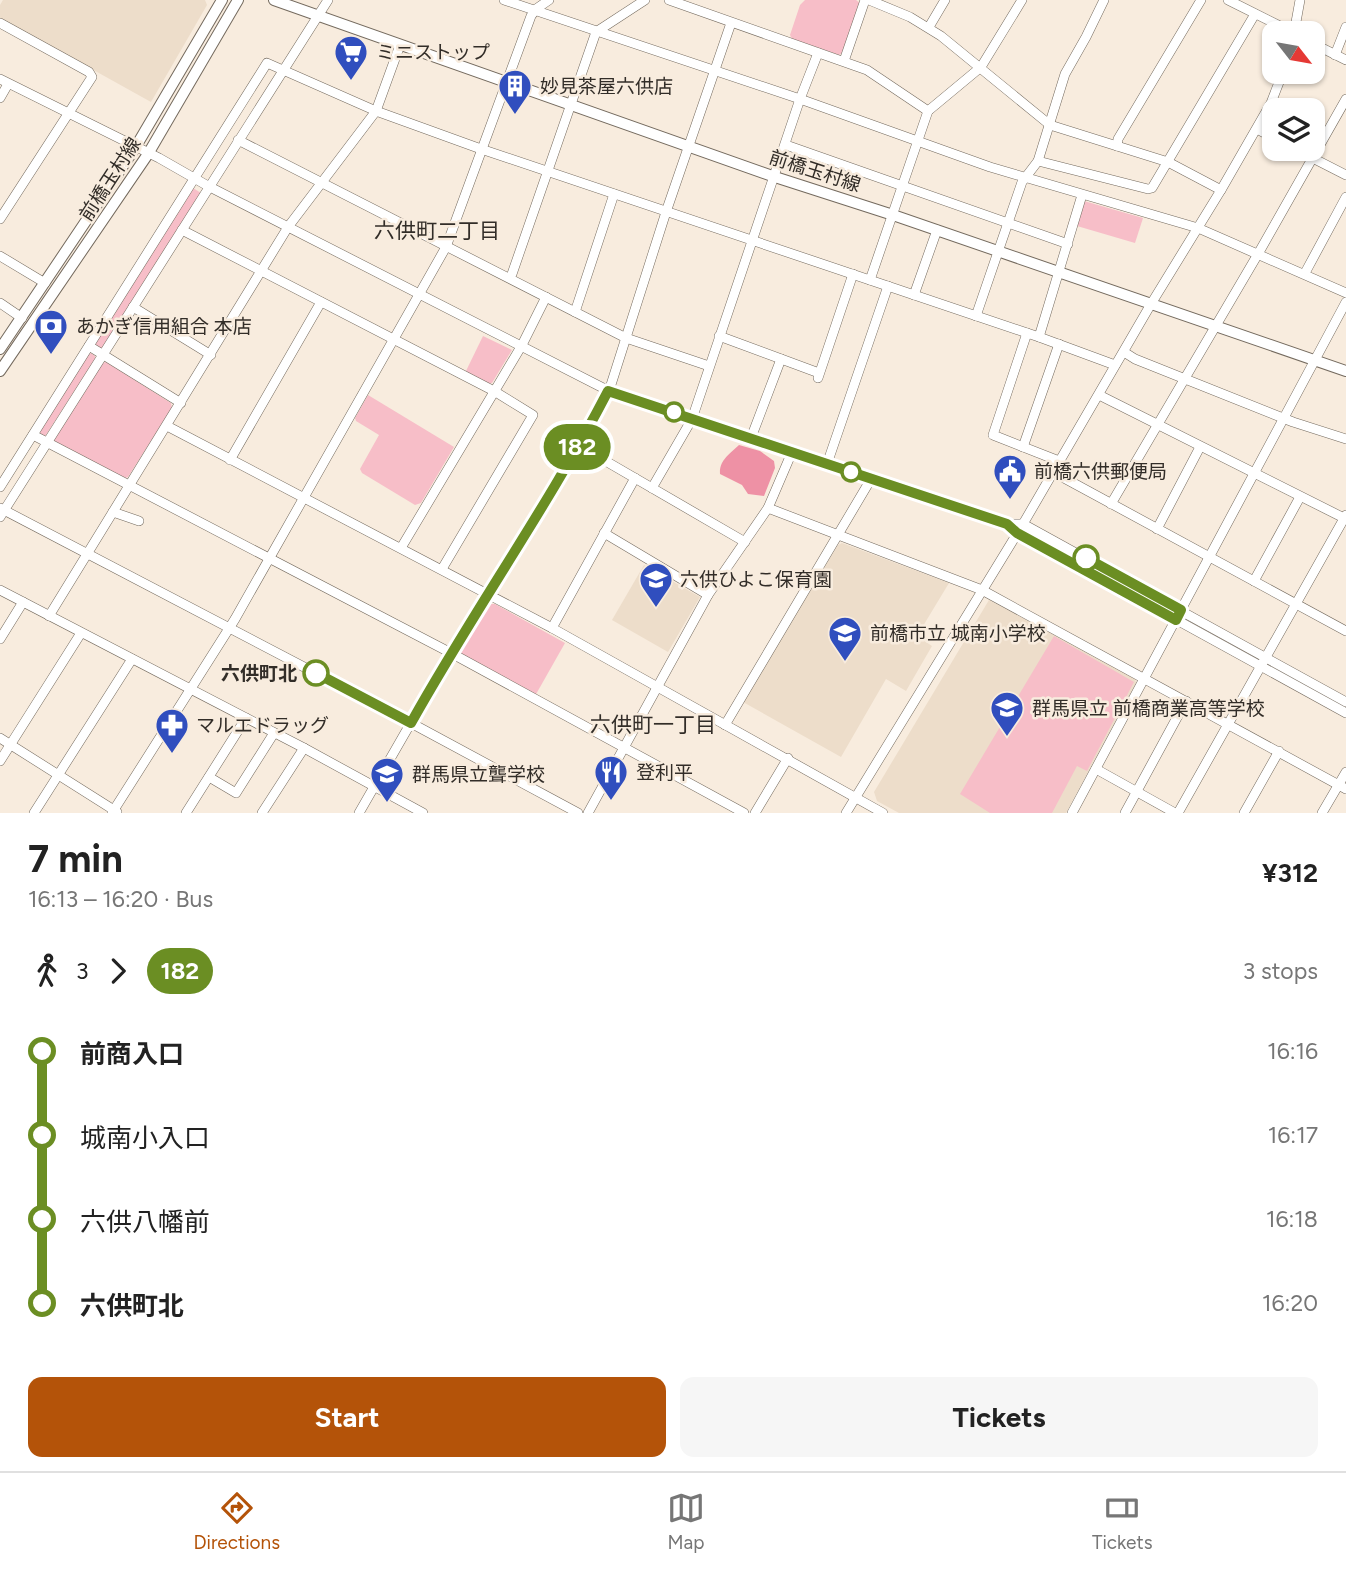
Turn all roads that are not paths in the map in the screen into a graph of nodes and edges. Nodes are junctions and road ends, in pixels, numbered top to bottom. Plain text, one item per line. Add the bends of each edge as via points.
1 (222, 0) edge
2 (238, 0) edge
3 (274, 0) edge
4 (328, 0) edge
5 (504, 0) edge
6 (549, 0) edge
7 (645, 0) edge
8 (669, 0) edge
9 (867, 0) edge
10 (945, 0) edge
11 (1022, 0) edge
12 (1104, 0) edge
13 (1201, 0) edge
14 (1228, 0) edge
15 (1300, 0) edge
16 (535, 10) junction
17 (1255, 14) junction
18 (318, 16) junction
19 (1269, 21) edge
20 (1296, 21) edge
21 (0, 23) edge
22 (731, 23) junction
23 (929, 27) junction
24 (1346, 27) edge
25 (596, 32) junction
26 (400, 45) junction
27 (1325, 50) edge
28 (818, 53) junction
29 (1335, 55) junction
30 (1346, 60) edge
31 (844, 61) junction
32 (981, 67) junction
33 (282, 70) junction
34 (715, 72) junction
35 (4, 82) edge
36 (507, 82) junction
37 (1278, 84) edge
38 (0, 98) edge
39 (800, 99) junction
40 (1346, 99) edge
41 (570, 104) junction
42 (376, 111) junction
43 (929, 111) junction
44 (70, 114) junction
45 (1050, 125) junction
46 (1257, 129) junction
47 (1262, 132) edge
48 (1325, 137) edge
49 (238, 140) junction
50 (918, 142) junction
51 (786, 145) junction
52 (688, 146) junction
53 (1116, 146) junction
54 (135, 148) junction
55 (481, 149) junction
56 (148, 153) junction
57 (1038, 161) junction
58 (1311, 161) edge
59 (1319, 161) edge
60 (1168, 162) junction
61 (547, 170) junction
62 (1346, 175) edge
63 (775, 177) junction
64 (1024, 178) junction
65 (195, 179) junction
66 (322, 183) junction
67 (208, 186) junction
68 (903, 186) junction
69 (1221, 190) junction
70 (614, 194) junction
71 (1082, 195) junction
72 (1346, 197) edge
73 (666, 212) junction
74 (893, 215) junction
75 (0, 219) edge
76 (1007, 222) junction
77 (288, 227) junction
78 (1198, 228) junction
79 (182, 230) junction
80 (937, 230) junction
81 (753, 241) junction
82 (1068, 244) junction
83 (446, 247) junction
84 (998, 251) junction
85 (1258, 254) junction
86 (0, 256) edge
87 (260, 272) junction
88 (1058, 273) junction
89 (512, 274) dead end
90 (853, 274) junction
91 (1305, 274) junction
92 (870, 280) junction
93 (45, 283) junction
94 (888, 286) junction
95 (418, 293) junction
96 (1346, 293) edge
97 (914, 295) junction
98 (546, 297) junction
99 (321, 302) junction
100 (1346, 302) edge
101 (0, 303) edge
102 (1151, 304) junction
103 (133, 307) junction
104 (575, 312) junction
105 (976, 316) junction
106 (22, 317) junction
107 (1216, 325) junction
108 (1027, 333) junction
109 (719, 336) junction
110 (1039, 337) junction
111 (626, 338) junction
112 (394, 341) junction
113 (1059, 344) junction
114 (89, 346) junction
115 (521, 346) junction
116 (0, 348) edge
117 (1124, 352) junction
118 (102, 355) junction
119 (211, 355) junction
120 (781, 359) junction
121 (1315, 360) junction
122 (1115, 365) junction
123 (709, 366) junction
124 (0, 371) edge
125 (1346, 371) edge
126 (1185, 378) junction
127 (494, 391) junction
128 (608, 391) junction
129 (1099, 395) junction
130 (181, 403) junction
131 (1284, 418) junction
132 (692, 419) junction
133 (167, 426) junction
134 (1158, 426) junction
135 (33, 435) junction
136 (751, 438) junction
137 (1346, 439) edge
138 (47, 444) junction
139 (578, 445) junction
140 (1023, 447) junction
141 (1200, 447) junction
142 (792, 452) junction
143 (230, 460) junction
144 (1059, 461) junction
145 (827, 464) junction
146 (1053, 472) junction
147 (1254, 474) junction
148 (635, 478) junction
149 (872, 479) junction
150 (129, 486) junction
151 (0, 487) edge
152 (652, 488) junction
153 (1300, 497) junction
154 (304, 498) junction
155 (1111, 504) junction
156 (768, 508) junction
157 (1, 512) edge
158 (113, 512) junction
159 (1345, 518) edge
160 (139, 521) dead end
161 (1007, 524) junction
162 (1023, 524) junction
163 (1157, 528) junction
164 (604, 533) junction
165 (1017, 533) junction
166 (839, 536) junction
167 (745, 542) junction
168 (401, 548) junction
169 (87, 554) junction
170 (1209, 557) junction
171 (270, 558) junction
172 (442, 569) junction
173 (1254, 581) junction
174 (0, 590) edge
175 (982, 590) junction
176 (487, 594) junction
177 (708, 594) junction
178 (23, 603) junction
179 (1296, 603) junction
180 (1181, 610) junction
181 (49, 616) junction
182 (1176, 620) junction
183 (230, 627) junction
184 (552, 628) junction
185 (1346, 631) edge
186 (81, 633) junction
187 (0, 639) edge
188 (451, 653) junction
189 (132, 659) junction
190 (1262, 661) junction
191 (1145, 677) junction
192 (657, 687) junction
193 (191, 689) junction
194 (1186, 701) junction
195 (1346, 702) edge
196 (1346, 713) edge
197 (246, 718) junction
198 (411, 723) junction
199 (1228, 723) junction
200 (726, 724) junction
201 (274, 733) junction
202 (0, 738) edge
203 (10, 745) junction
204 (623, 747) junction
205 (304, 748) junction
206 (1279, 751) junction
207 (788, 758) junction
208 (0, 761) edge
209 (1096, 769) junction
210 (1346, 772) edge
211 (58, 775) junction
212 (209, 777) junction
213 (374, 787) junction
214 (1342, 787) edge
215 (1137, 791) junction
216 (855, 797) junction
217 (115, 812) edge
218 (34, 813) edge
219 (186, 813) edge
220 (262, 813) edge
221 (359, 813) edge
222 (423, 813) edge
223 (578, 813) edge
224 (587, 813) edge
225 (744, 813) edge
226 (755, 813) edge
227 (846, 813) edge
228 (883, 813) edge
229 (1072, 813) edge
230 (1125, 813) edge
231 (1177, 813) edge
232 (1244, 813) edge
233 (1322, 813) edge

1 - 54 main road, 前橋玉村線
2 - 56 main road, 前橋玉村線
3 - 18 main road, 前橋玉村線
4 - 18 street
5 - 16 street
6 - 16 street
7 - 25 street
8 - 22 street
9 - 23 street
9 - 31 street
10 - 23 street
11 - 32 street
12 - 45 street via 1065,74
13 - 53 street
14 - 17 street
15 - 20 street
16 - 25 street
16 - 36 street
17 - 19 street
17 - 60 street
18 - 26 main road, 前橋玉村線
18 - 33 street
21 - 44 street via 92,74
22 - 28 street
22 - 34 street
23 - 32 street
24 - 29 street
25 - 34 street
25 - 41 street
26 - 36 main road, 前橋玉村線
26 - 42 street
27 - 29 street
28 - 31 street
28 - 39 street
29 - 30 street
31 - 43 street via 878,76
32 - 43 street
32 - 45 street
33 - 42 street
33 - 49 street
33 - 65 street via 267,64
34 - 39 street
34 - 52 street
35 - 38 street
35 - 44 street
36 - 41 main road, 前橋玉村線
36 - 55 street
37 - 46 street
39 - 50 street
39 - 51 street
40 - 48 street
41 - 52 main road, 前橋玉村線
41 - 61 street
42 - 55 street
42 - 66 street
43 - 50 street
44 - 54 street
44 - 75 street
45 - 53 street
45 - 57 street
46 - 47 street
46 - 69 street
49 - 66 street
49 - 67 street
50 - 64 street
50 - 68 street
51 - 63 street
51 - 68 street
52 - 63 main road, 前橋玉村線
52 - 73 street
53 - 60 street
54 - 56 street
54 - 93 main road, 前橋玉村線
55 - 61 street
55 - 83 street
56 - 65 street
56 - 124 main road, 前橋玉村線
57 - 60 street via 1148,189
57 - 64 street
58 - 85 street
59 - 62 street
60 - 69 street
61 - 70 street
61 - 89 street
63 - 74 main road, 前橋玉村線
63 - 81 street
64 - 71 street
64 - 76 street
65 - 67 street
65 - 114 street
66 - 77 street
66 - 83 street
67 - 77 street
67 - 79 street
68 - 74 street
68 - 76 street
69 - 78 street
70 - 73 street
70 - 104 street
71 - 78 street
71 - 82 street
72 - 91 street
73 - 81 street
73 - 111 street
74 - 80 main road, 前橋玉村線
74 - 92 street
76 - 82 street
76 - 84 street
77 - 87 street
77 - 95 street
78 - 85 street
78 - 102 street
79 - 87 street
79 - 103 street
80 - 84 main road, 前橋玉村線
80 - 97 street
81 - 90 street
81 - 109 street
82 - 88 street
83 - 95 street
83 - 98 street
84 - 88 main road, 前橋玉村線
84 - 105 street
85 - 91 street
85 - 107 street
86 - 93 street
87 - 99 street
87 - 119 street
88 - 102 main road, 前橋玉村線
88 - 110 street
90 - 92 street
90 - 120 street via 819,375
91 - 96 street
92 - 94 street
93 - 106 main road, 前橋玉村線
94 - 97 street
94 - 145 street
95 - 112 street
95 - 115 street
97 - 105 street
98 - 104 street
98 - 115 street
99 - 112 street
99 - 143 street
100 - 121 street
101 - 106 street
102 - 107 main road, 前橋玉村線
102 - 117 street
103 - 118 street
103 - 119 street
104 - 111 street
105 - 108 street
106 - 116 main road, 前橋玉村線
107 - 121 main road, 前橋玉村線
107 - 126 street
108 - 110 street
108 - 140 street via 993,433
109 - 120 street
109 - 123 street
110 - 113 street
111 - 123 street
111 - 128 street
112 - 127 street
112 - 154 street
113 - 122 street
113 - 140 street
114 - 118 street
114 - 135 street
115 - 127 street
115 - 128 street
117 - 122 street
117 - 126 street
118 - 130 street
118 - 138 street
119 - 130 street
120 - 136 street
121 - 125 main road, 前橋玉村線
121 - 131 street
122 - 129 street
123 - 132 street
126 - 131 street
126 - 134 street
127 - 168 street
127 - 172 street via 533,415
128 - 132 street
128 - 139 street
129 - 134 street
129 - 144 street
130 - 133 street
131 - 137 street
131 - 147 street
132 - 136 street
132 - 152 street
133 - 143 street
133 - 150 street
134 - 141 street
134 - 155 street
135 - 138 street
135 - 151 street
136 - 142 street
138 - 150 street
138 - 157 street
139 - 148 street
139 - 176 street
140 - 144 street
141 - 147 street
141 - 163 street
142 - 145 street
142 - 156 street
143 - 154 street
144 - 146 street
145 - 149 street
146 - 155 street
146 - 162 street
147 - 153 street
147 - 170 street
148 - 152 street
148 - 164 street
149 - 161 street
149 - 166 street
150 - 158 street
150 - 171 street
152 - 167 street
153 - 159 street
153 - 173 street
154 - 168 street
154 - 171 street
155 - 163 street
156 - 166 street
156 - 167 street
157 - 169 street
158 - 160 street
158 - 169 street
159 - 179 street
161 - 162 street
161 - 165 street
162 - 165 street
162 - 180 street
163 - 170 street
164 - 177 street
164 - 184 street
165 - 175 street
165 - 182 street
166 - 175 street
166 - 200 street
167 - 177 street
168 - 172 street
169 - 181 street
169 - 183 street
170 - 173 street
170 - 180 street
171 - 183 street
171 - 188 street
172 - 176 street
173 - 179 street
174 - 178 street
175 - 191 street
175 - 216 street
176 - 184 street
176 - 188 street
177 - 192 street
178 - 181 street
178 - 187 street
179 - 185 street
179 - 190 street
180 - 182 street
180 - 190 street
181 - 186 street
182 - 190 street
182 - 191 street
183 - 193 street
183 - 198 street
184 - 192 street
186 - 189 street
186 - 203 street
188 - 198 street
188 - 204 street
189 - 193 street
189 - 211 street
190 - 195 street
190 - 196 street
190 - 199 street
191 - 194 street
191 - 209 street
192 - 200 street
192 - 204 street
193 - 197 street
193 - 217 street
194 - 199 street
194 - 215 street
197 - 201 street
197 - 212 street
198 - 213 street
198 - 223 street
199 - 206 street
199 - 231 street
200 - 207 street
201 - 205 street
201 - 212 street via 236,793
202 - 203 street
203 - 208 street
203 - 211 street
204 - 224 street
204 - 225 street
205 - 213 street
205 - 220 street
206 - 214 street
206 - 232 street
207 - 216 street
207 - 226 street
209 - 215 street
209 - 229 street
210 - 214 street
211 - 217 street
211 - 218 street
212 - 219 street
213 - 221 street
213 - 222 street
214 - 233 street
215 - 230 street
215 - 231 street
216 - 227 street
216 - 228 street

